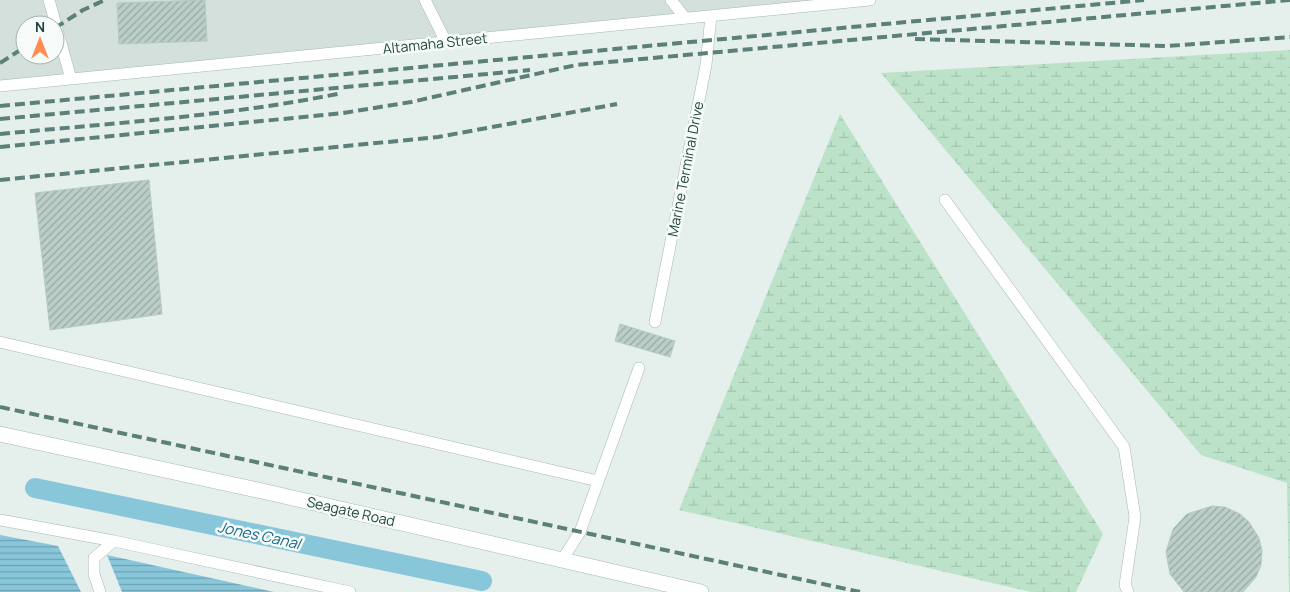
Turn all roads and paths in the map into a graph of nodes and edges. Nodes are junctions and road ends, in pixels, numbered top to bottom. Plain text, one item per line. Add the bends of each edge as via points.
1 (49, 0) edge
2 (425, 0) edge
3 (671, 0) edge
4 (870, 0) edge
5 (849, 1) edge
6 (711, 16) junction
7 (686, 18) junction
8 (446, 42) junction
9 (72, 79) junction
10 (0, 86) edge
11 (945, 200) dead end
12 (655, 322) dead end
13 (0, 342) edge
14 (639, 368) dead end
15 (0, 434) edge
16 (598, 481) junction
17 (0, 520) edge
18 (114, 542) junction
19 (562, 560) junction
20 (100, 592) edge
21 (350, 592) edge
22 (701, 592) edge
23 (1128, 592) edge

1 - 9 lane
2 - 8 lane
3 - 7 lane
4 - 5 lane, Altamaha Street
5 - 6 lane, Altamaha Street
6 - 7 lane, Altamaha Street
6 - 12 lane, Marine Terminal Drive via 706,64
7 - 8 lane, Altamaha Street
8 - 9 lane, Altamaha Street
9 - 10 lane, Altamaha Street
11 - 23 lane via 1124,447 1134,517 1125,585
13 - 16 lane
14 - 16 lane
15 - 19 street, Seagate Road
16 - 19 lane via 580,532
17 - 18 lane
18 - 20 lane via 94,558 94,574
18 - 21 lane
19 - 22 street, Seagate Road

